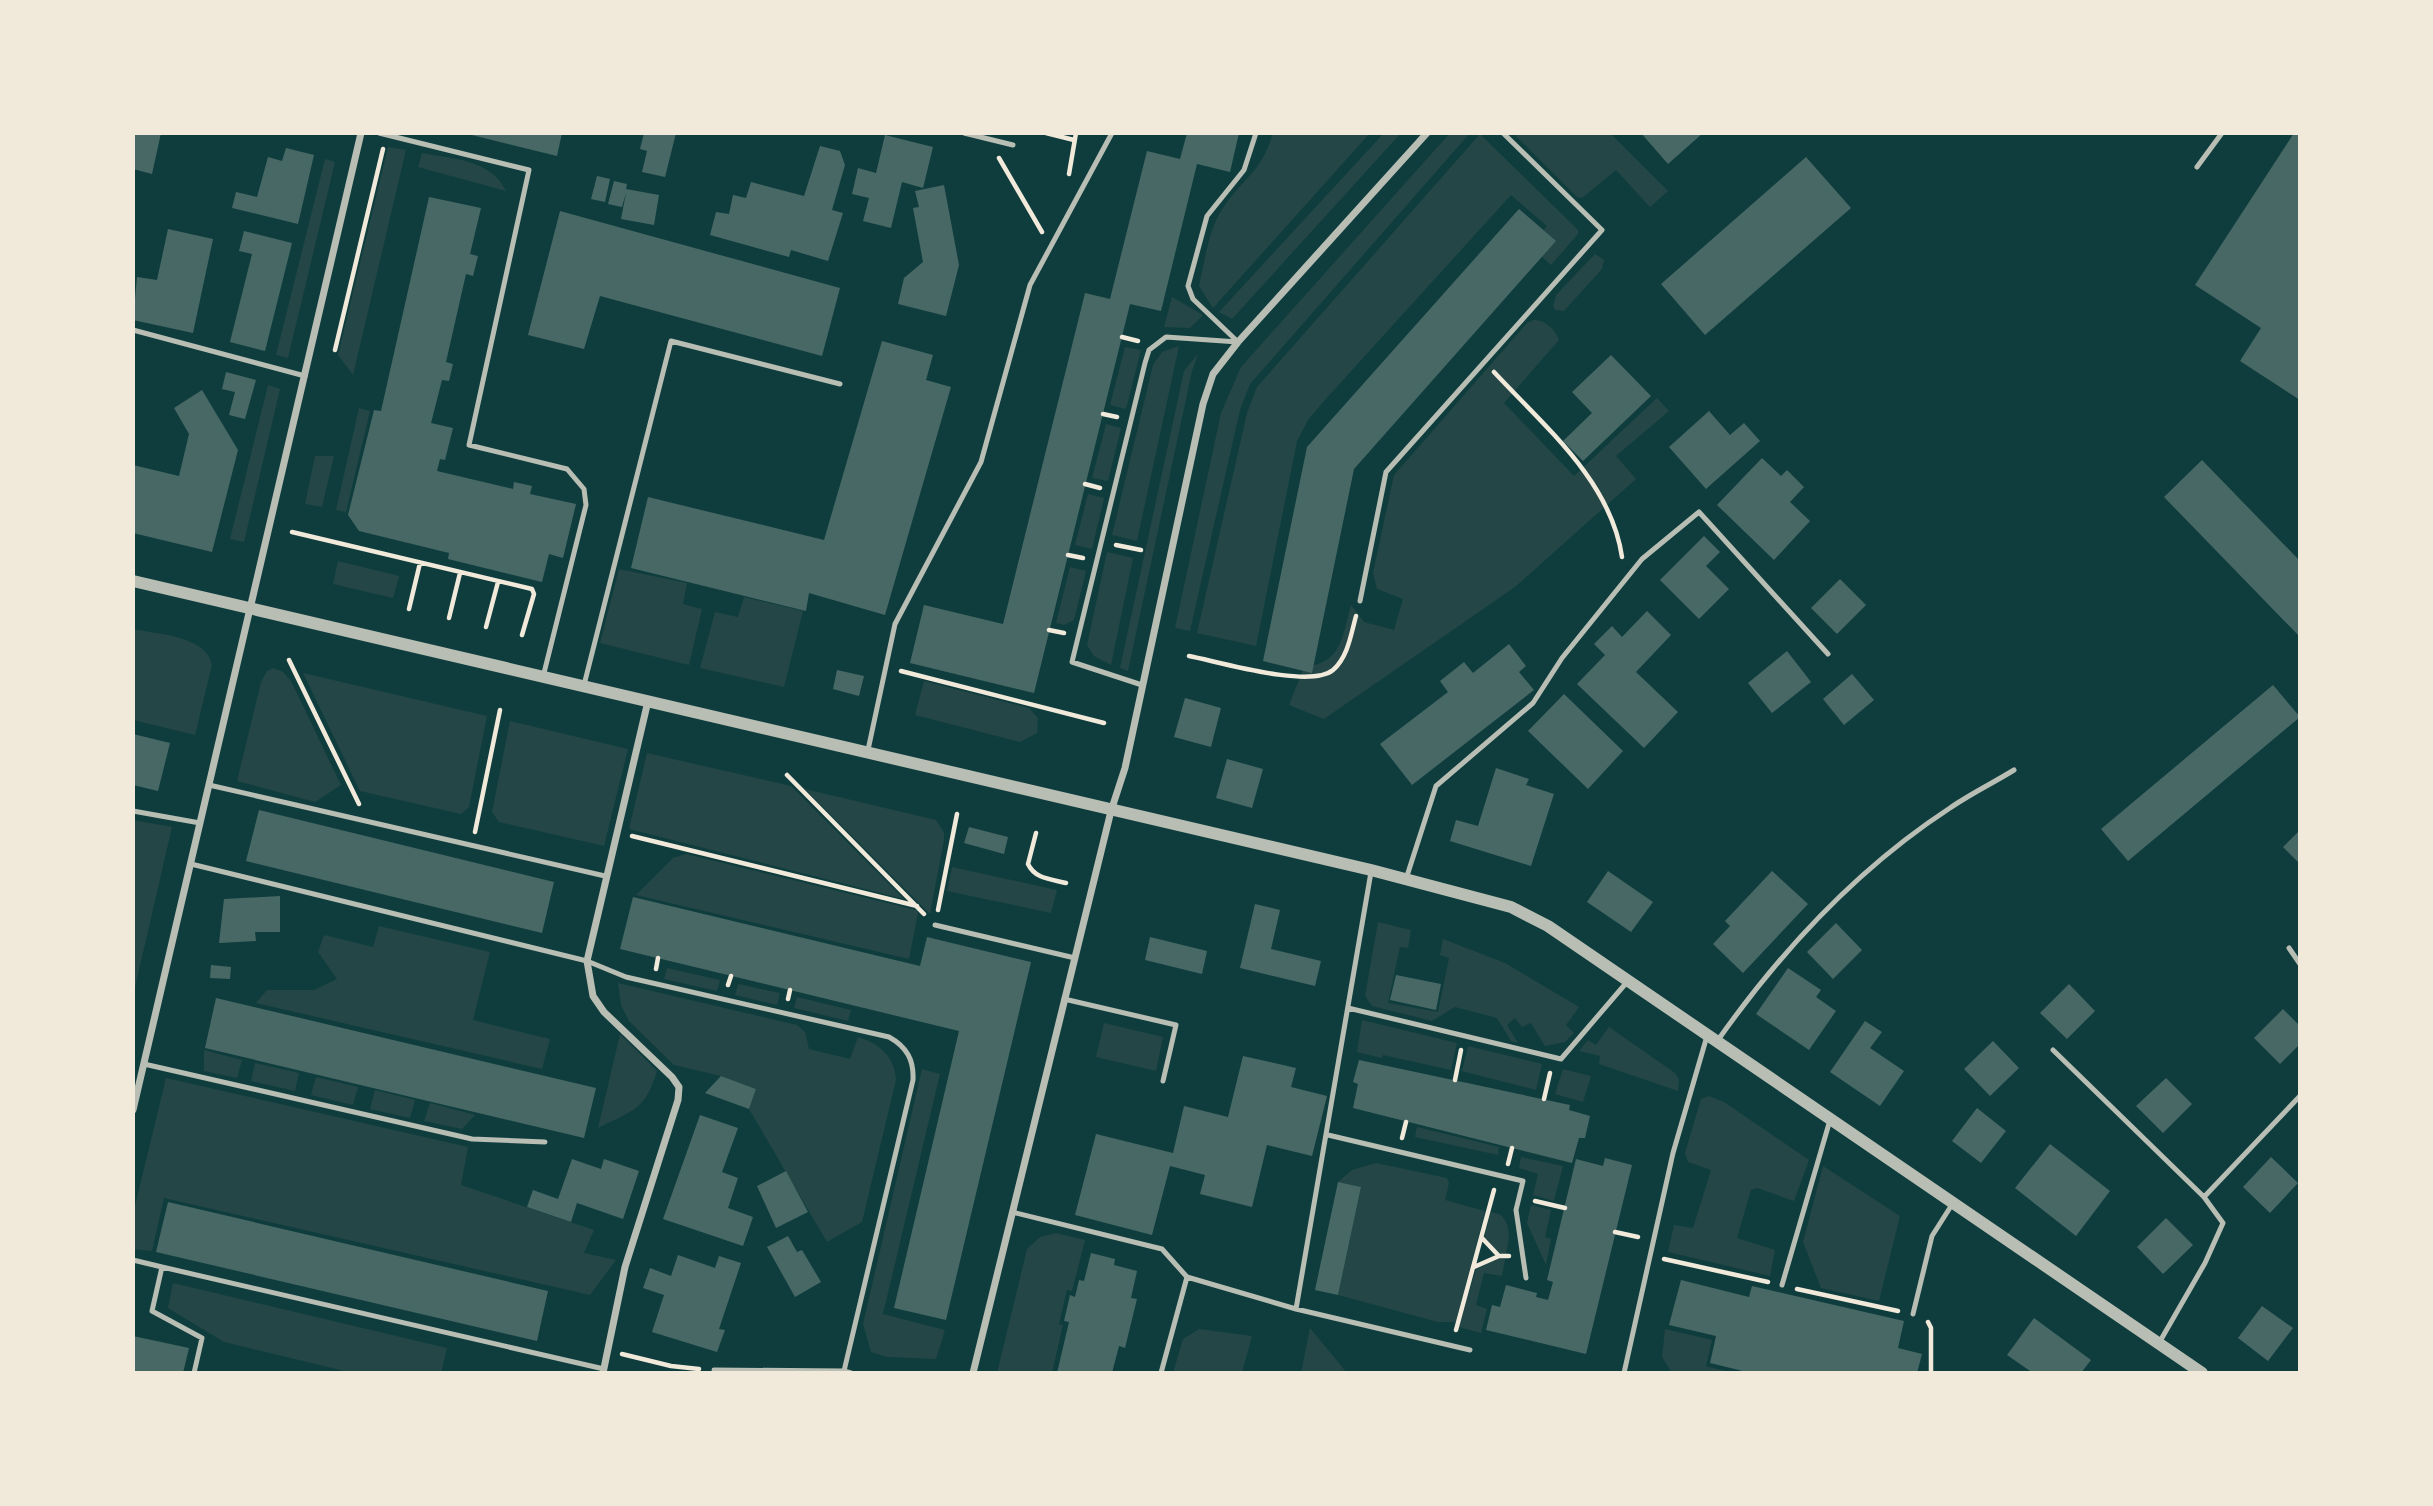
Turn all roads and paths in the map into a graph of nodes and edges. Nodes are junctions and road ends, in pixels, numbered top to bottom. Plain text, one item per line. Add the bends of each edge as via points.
1 (362, 133) edge
2 (379, 133) edge
3 (964, 133) edge
4 (1045, 133) edge
5 (1076, 133) edge
6 (1112, 133) edge
7 (1256, 133) edge
8 (1427, 133) edge
9 (1503, 133) edge
10 (2222, 133) edge
11 (387, 135) junction
12 (988, 139) junction
13 (1013, 145) dead end
14 (2197, 167) dead end
15 (1051, 247) junction
16 (133, 330) edge
17 (1238, 342) junction
18 (335, 350) dead end
19 (1484, 361) junction
20 (304, 376) junction
21 (840, 384) dead end
22 (292, 532) dead end
23 (1102, 541) junction
24 (1141, 550) dead end
25 (420, 563) junction
26 (460, 573) junction
27 (133, 581) edge
28 (498, 582) junction
29 (1621, 586) junction
30 (1360, 601) joint
31 (249, 609) junction
32 (409, 609) dead end
33 (449, 618) dead end
34 (486, 627) dead end
35 (523, 635) dead end
36 (1828, 654) dead end
37 (1189, 656) dead end
38 (289, 660) dead end
39 (886, 667) junction
40 (543, 677) junction
41 (1142, 685) junction
42 (584, 687) junction
43 (648, 701) junction
44 (500, 709) dead end
45 (1104, 723) dead end
46 (868, 752) junction
47 (2014, 770) dead end
48 (787, 775) dead end
49 (209, 785) junction
50 (133, 811) edge
51 (1111, 811) junction
52 (957, 814) dead end
53 (368, 822) junction
54 (200, 823) junction
55 (617, 832) junction
56 (1036, 833) dead end
57 (473, 846) junction
58 (191, 864) junction
59 (1371, 870) junction
60 (605, 876) junction
61 (1406, 879) junction
62 (1066, 883) dead end
63 (917, 906) junction
64 (935, 925) junction
65 (2289, 948) dead end
66 (1075, 958) junction
67 (587, 961) junction
68 (2300, 964) edge
69 (1627, 982) junction
70 (1064, 999) junction
71 (1348, 1008) junction
72 (1464, 1036) junction
73 (1711, 1039) junction
74 (2053, 1049) dead end
75 (1554, 1058) junction
76 (144, 1064) junction
77 (1455, 1080) dead end
78 (1163, 1081) dead end
79 (2300, 1096) edge
80 (1544, 1099) dead end
81 (133, 1110) edge
82 (1831, 1119) junction
83 (1328, 1135) junction
84 (545, 1142) dead end
85 (1498, 1176) junction
86 (2204, 1197) junction
87 (1519, 1198) junction
88 (1954, 1202) junction
89 (1564, 1208) dead end
90 (1012, 1212) junction
91 (1481, 1238) junction
92 (1499, 1256) junction
93 (1523, 1257) junction
94 (1652, 1257) junction
95 (133, 1260) edge
96 (162, 1267) junction
97 (1473, 1267) junction
98 (1187, 1277) junction
99 (1525, 1278) dead end
100 (1782, 1285) junction
101 (1296, 1309) junction
102 (1913, 1314) junction
103 (2159, 1343) junction
104 (1452, 1345) junction
105 (1470, 1349) dead end
106 (607, 1351) junction
107 (714, 1370) joint
108 (604, 1371) edge
109 (844, 1371) junction
110 (194, 1373) edge
111 (851, 1373) edge
112 (973, 1373) edge
113 (1161, 1373) edge
114 (1624, 1373) edge
115 (1931, 1373) edge
116 (2202, 1373) edge

1 - 20 street
2 - 11 lane
3 - 12 lane
4 - 5 path via 1074,140
6 - 15 lane
7 - 17 lane via 1244,170 1206,216 1188,286 1193,299
8 - 17 street
9 - 19 lane via 1602,230
10 - 14 lane
11 - 18 path
11 - 40 lane via 529,170 470,445 567,470 584,489 586,505
12 - 13 lane
12 - 15 path
15 - 39 lane via 1030,285 981,461 895,624
16 - 20 lane
17 - 23 lane via 1166,337 1149,350
17 - 41 street via 1213,374 1203,404
19 - 29 path via 1593,483 1618,531
19 - 30 lane via 1386,471
20 - 31 street
21 - 42 lane via 671,341
22 - 25 path
23 - 24 path
23 - 41 lane via 1072,663
25 - 26 path
25 - 32 path
26 - 28 path
26 - 33 path
27 - 31 street
28 - 34 path
28 - 35 path via 531,589 534,594
29 - 36 lane via 1643,559 1699,512
29 - 61 lane via 1562,658 1533,703 1436,786
30 - 37 path via 1342,660 1325,675 1305,679
31 - 40 street
31 - 49 street
38 - 53 path
39 - 45 path
39 - 46 lane
40 - 42 street
41 - 51 street
42 - 43 street
43 - 46 street
43 - 55 street
44 - 57 path
46 - 51 street
47 - 73 lane via 1949,808 1849,887
48 - 63 path
49 - 53 lane
49 - 54 street
50 - 54 lane
51 - 59 street
51 - 66 street
52 - 64 path
53 - 57 lane
54 - 58 street
55 - 60 street
55 - 63 path
56 - 62 path via 1028,864 1031,871
57 - 60 lane
58 - 67 lane
58 - 76 street
59 - 61 street
59 - 71 lane
60 - 67 street
61 - 69 street via 1511,907
63 - 64 path
64 - 66 lane
65 - 68 lane
66 - 70 street
67 - 106 street via 593,996 604,1012 678,1087 670,1128 625,1267
67 - 109 lane via 626,978 889,1037 906,1050 913,1080
69 - 73 street
69 - 75 lane via 1562,1059
70 - 78 lane via 1176,1025
70 - 90 street
71 - 72 lane
71 - 83 lane
72 - 75 lane
72 - 77 path
73 - 82 street
73 - 94 lane via 1673,1153
74 - 86 lane
75 - 80 path
76 - 81 street
76 - 84 lane via 472,1139
79 - 86 lane
82 - 88 street
82 - 100 lane
83 - 85 lane
83 - 101 lane
85 - 87 lane via 1523,1181
85 - 91 path
86 - 103 lane via 2222,1223 2205,1264
87 - 89 path
87 - 93 lane via 1516,1210
88 - 102 lane via 1933,1237
88 - 103 street
90 - 98 lane via 1162,1249
90 - 112 street
91 - 92 path
91 - 97 path
92 - 93 path
92 - 97 path
93 - 99 lane
94 - 100 path
94 - 114 lane
95 - 96 lane
96 - 108 lane
96 - 110 lane via 152,1311 202,1338
97 - 104 path
98 - 101 lane
98 - 113 lane
100 - 102 path
101 - 104 lane
102 - 115 path via 1926,1318 1931,1328
103 - 116 street
104 - 105 lane
106 - 107 path via 671,1366
106 - 108 street
107 - 109 lane
109 - 111 lane

